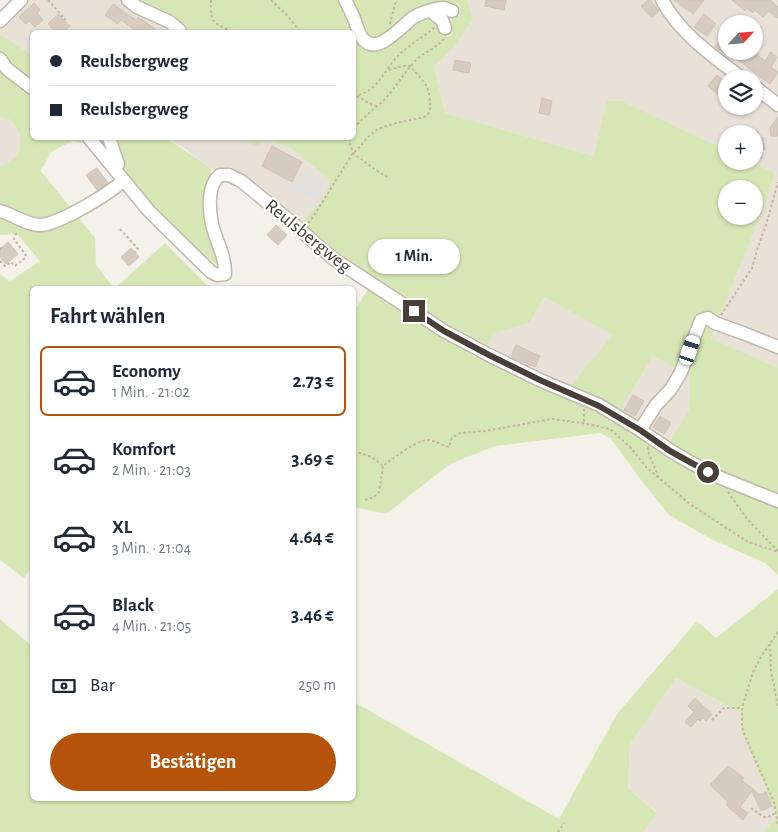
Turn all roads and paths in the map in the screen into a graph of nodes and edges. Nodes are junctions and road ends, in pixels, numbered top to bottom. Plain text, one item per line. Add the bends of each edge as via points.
1 (21, 0) edge
2 (48, 0) edge
3 (128, 0) edge
4 (211, 0) edge
5 (271, 0) edge
6 (345, 0) edge
7 (396, 0) edge
8 (662, 0) edge
9 (452, 10) dead end
10 (431, 11) junction
11 (64, 20) dead end
12 (0, 21) edge
13 (444, 24) junction
14 (179, 30) edge
15 (229, 30) edge
16 (299, 30) edge
17 (387, 40) junction
18 (0, 59) edge
19 (410, 66) junction
20 (388, 70) junction
21 (732, 70) edge
22 (30, 86) edge
23 (763, 93) edge
24 (356, 96) edge
25 (778, 105) edge
26 (377, 106) junction
27 (356, 126) edge
28 (91, 140) edge
29 (110, 140) edge
30 (350, 140) edge
31 (352, 153) junction
32 (115, 169) junction
33 (390, 178) dead end
34 (123, 181) junction
35 (778, 182) edge
36 (777, 191) edge
37 (0, 211) edge
38 (120, 229) dead end
39 (302, 230) junction
40 (17, 231) dead end
41 (135, 252) dead end
42 (0, 261) edge
43 (715, 323) junction
44 (778, 347) edge
45 (643, 433) junction
46 (356, 452) edge
47 (383, 466) junction
48 (659, 478) junction
49 (722, 478) junction
50 (366, 500) dead end
51 (778, 501) edge
52 (778, 552) edge
53 (778, 632) edge
54 (770, 642) junction
55 (778, 706) edge
56 (742, 708) junction
57 (712, 720) dead end
58 (751, 808) dead end
59 (776, 811) junction
60 (564, 823) dead end
61 (778, 825) edge
62 (558, 832) edge

1 - 12 street
2 - 11 path
3 - 14 street
4 - 15 path via 212,18 216,24
5 - 16 path
6 - 17 street via 363,40 376,45
7 - 17 path
8 - 21 street via 684,30
9 - 10 street
10 - 13 street
10 - 17 street via 414,17
13 - 19 path via 444,40
13 - 20 path via 399,55
18 - 22 street
19 - 20 path
19 - 26 path
19 - 31 path via 425,83 430,97 430,112 377,130
20 - 24 path via 367,93
23 - 25 street
24 - 26 path
26 - 27 path
28 - 32 street, Reulsbergweg
29 - 32 street, Reulsbergweg via 118,164
30 - 31 path
31 - 33 path
31 - 39 path
32 - 34 street, Reulsbergweg
34 - 37 street via 90,204 57,221 41,225
34 - 39 street, Reulsbergweg via 178,242 217,275 226,274 210,213 214,181 220,174 229,175 246,185
35 - 36 path
36 - 43 path via 752,268
38 - 41 path via 138,249
39 - 45 street, Reulsbergweg via 334,259 444,331 599,406
40 - 42 path via 14,239 26,257 15,266 11,262 5,266
43 - 44 street
43 - 45 street via 708,318 701,320 681,372 656,405
45 - 48 path
45 - 49 street, Reulsbergweg
46 - 47 path via 372,457
47 - 48 path via 425,440 449,446 452,438 460,433 552,419 610,428
47 - 50 path via 379,492
48 - 52 path via 690,504 748,542
49 - 51 street, Reulsbergweg
49 - 52 path via 747,519
53 - 54 path
54 - 55 path via 771,671
54 - 56 path via 753,672
56 - 57 path via 724,708
56 - 59 path via 744,733
58 - 59 path via 764,817 772,816
59 - 61 path
60 - 62 path

